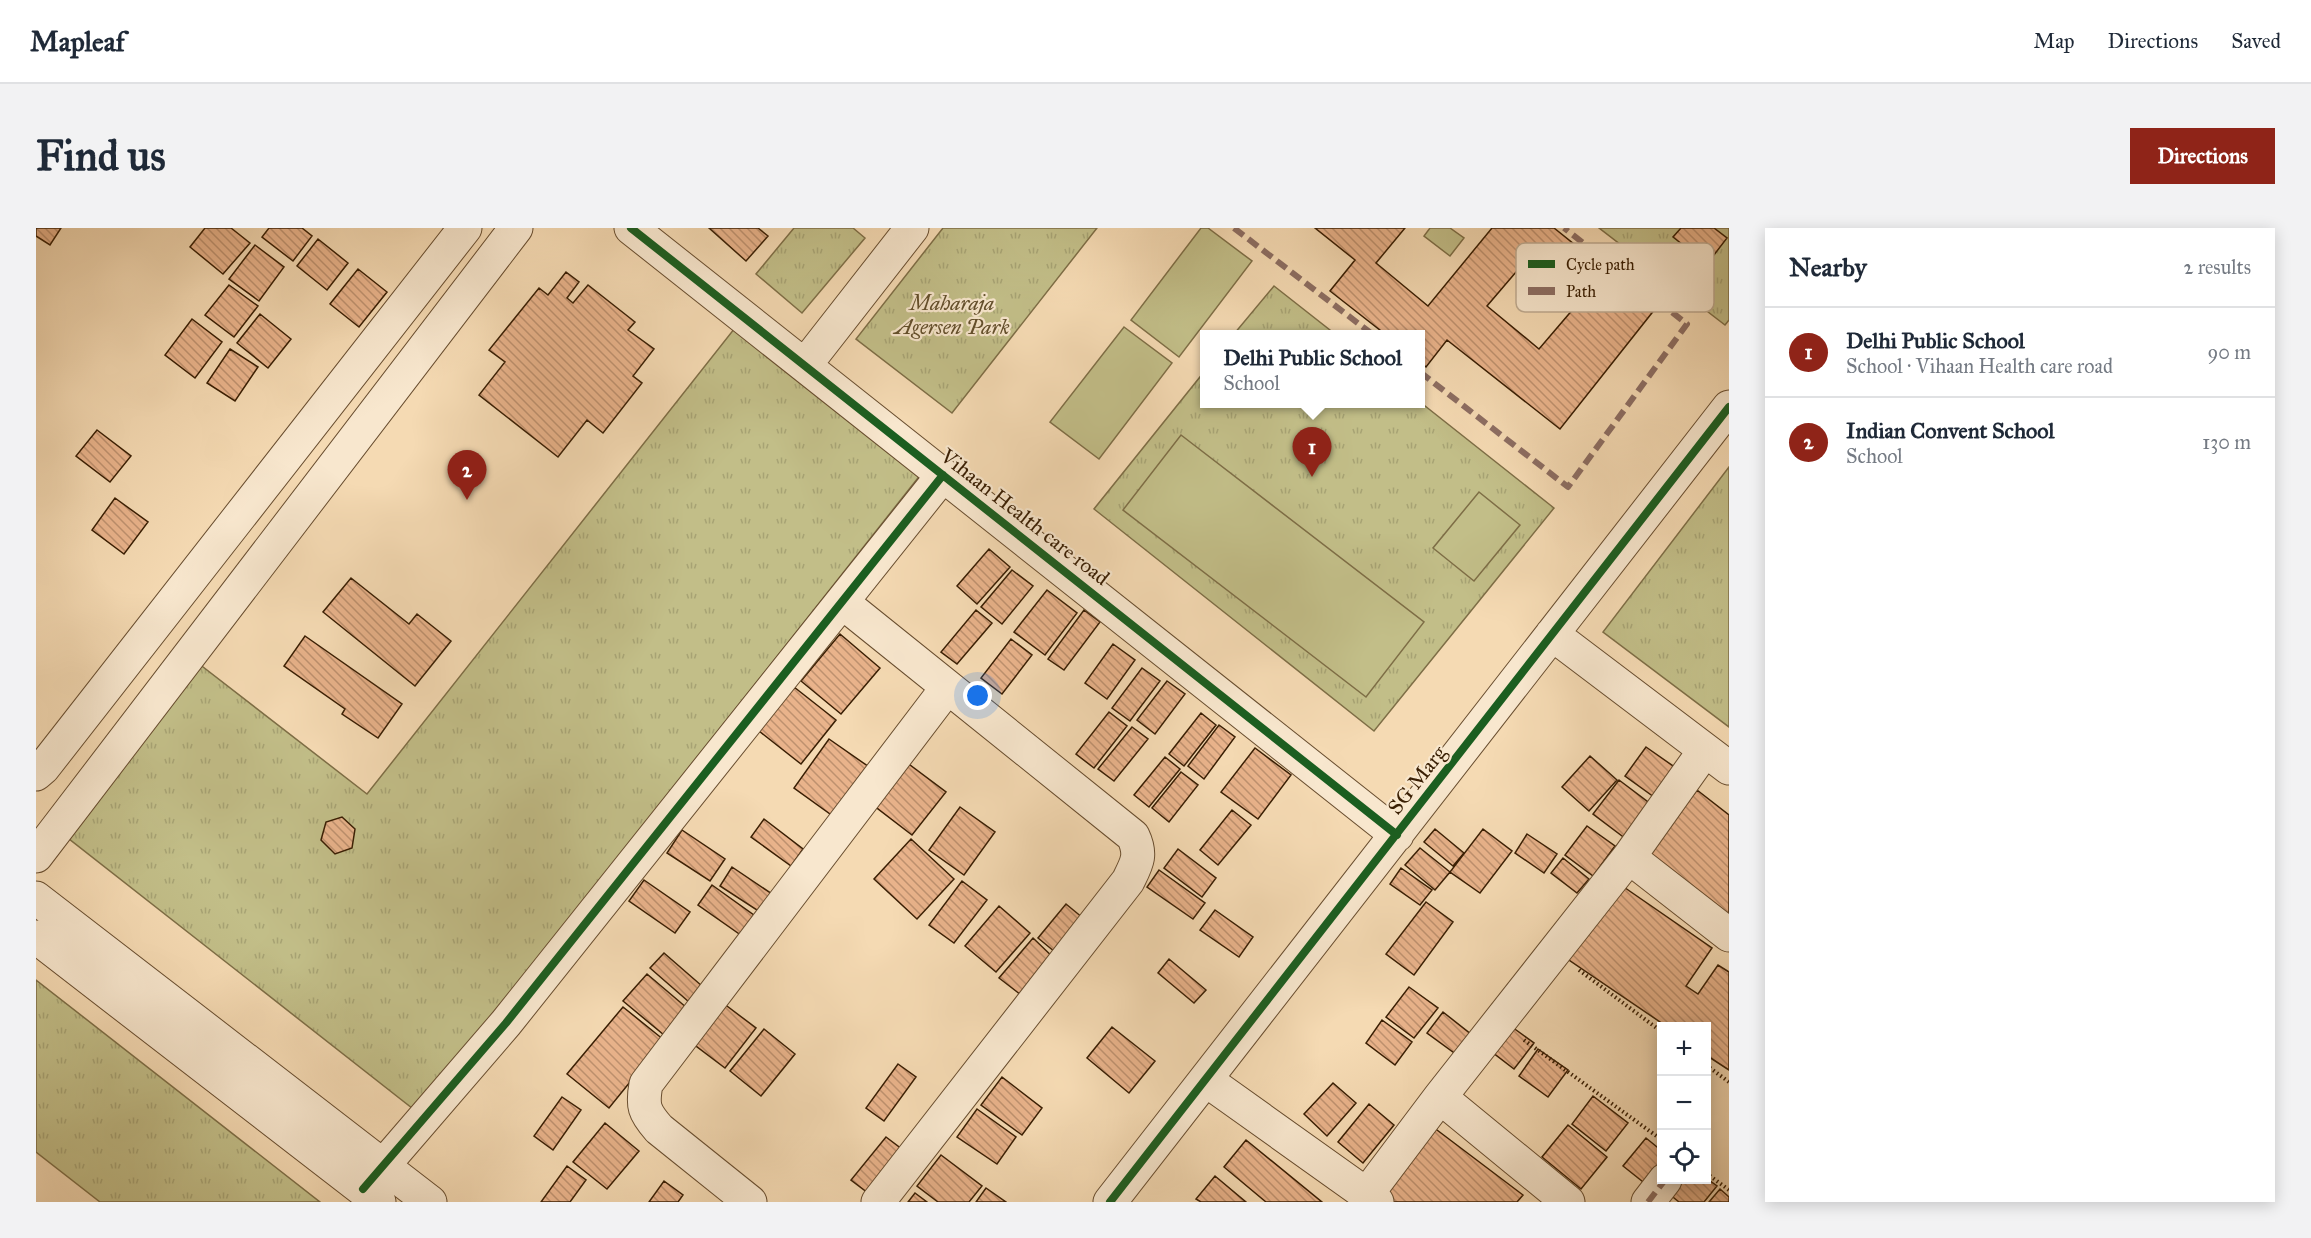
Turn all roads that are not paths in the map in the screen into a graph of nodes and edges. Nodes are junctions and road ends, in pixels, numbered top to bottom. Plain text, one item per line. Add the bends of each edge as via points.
1 (465, 228) edge
2 (516, 228) edge
3 (912, 228) edge
4 (639, 230) edge
5 (805, 365) junction
6 (1729, 407) edge
7 (943, 475) junction
8 (842, 602) junction
9 (1552, 634) junction
10 (947, 688) junction
11 (1717, 759) edge
12 (36, 774) edge
13 (1397, 835) junction
14 (36, 856) edge
15 (1629, 857) junction
16 (36, 898) edge
17 (1729, 935) edge
18 (36, 936) edge
19 (1206, 1080) junction
20 (1440, 1097) junction
21 (1661, 1184) edge
22 (375, 1186) edge
23 (1372, 1198) edge
24 (430, 1202) edge
25 (750, 1202) edge
26 (878, 1202) edge
27 (1110, 1202) edge
28 (1568, 1202) edge
29 (1648, 1202) edge

1 - 12 street
2 - 14 street
3 - 5 street
4 - 5 street, Vihaan Health care road
5 - 7 street, Vihaan Health care road
6 - 9 street, SG Marg
7 - 8 street
7 - 13 street, Vihaan Health care road
8 - 10 street
8 - 22 street
9 - 11 street
9 - 13 street, SG Marg
10 - 25 street via 646,1084 643,1100 647,1115 659,1129
10 - 26 street via 1132,836 1138,849 1137,863 1128,881
11 - 15 street
13 - 19 street, SG Marg
15 - 17 street
15 - 20 street
16 - 22 street
18 - 22 street
19 - 23 street
19 - 27 street, SG Marg
20 - 23 street
20 - 28 street
21 - 29 street
22 - 24 street

